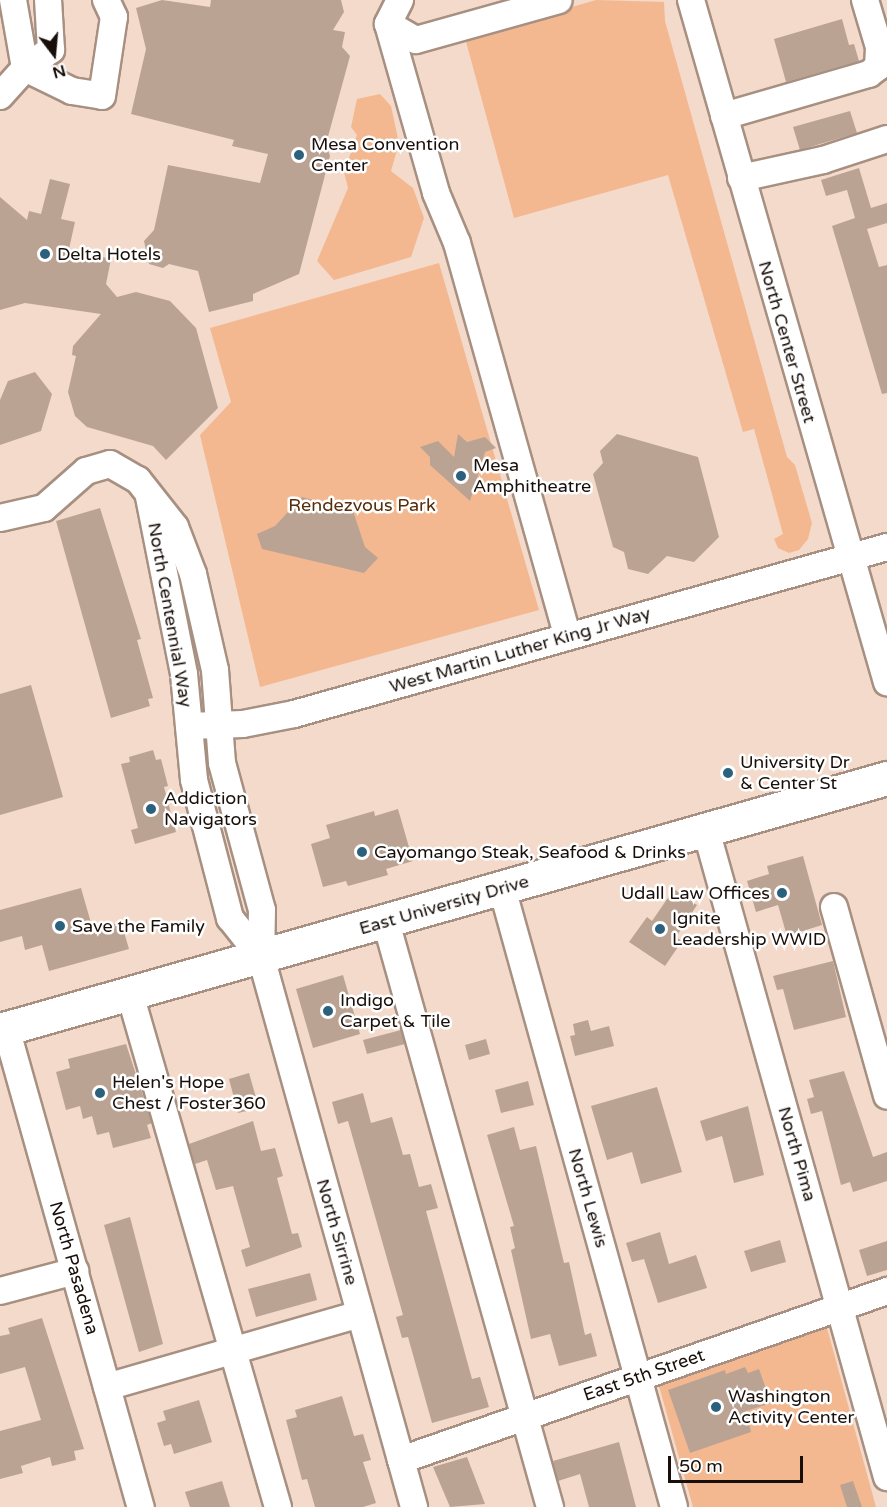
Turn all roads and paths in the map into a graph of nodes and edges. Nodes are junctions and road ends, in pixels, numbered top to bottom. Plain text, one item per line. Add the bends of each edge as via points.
1 (13, 0) edge
2 (48, 0) edge
3 (106, 0) edge
4 (400, 0) edge
5 (559, 0) edge
6 (691, 0) edge
7 (865, 0) edge
8 (388, 24) junction
9 (879, 47) junction
10 (25, 68) junction
11 (887, 72) edge
12 (0, 96) edge
13 (724, 116) junction
14 (887, 139) edge
15 (741, 178) junction
16 (149, 493) junction
17 (0, 518) edge
18 (887, 547) edge
19 (848, 557) junction
20 (568, 637) junction
21 (887, 682) edge
22 (218, 724) junction
23 (189, 726) junction
24 (887, 778) edge
25 (706, 830) junction
26 (502, 888) junction
27 (834, 907) dead end
28 (386, 922) junction
29 (261, 957) junction
30 (130, 994) junction
31 (3, 1029) edge
32 (887, 1096) edge
33 (75, 1270) junction
34 (0, 1291) edge
35 (887, 1291) edge
36 (840, 1308) junction
37 (360, 1314) junction
38 (233, 1351) junction
39 (638, 1377) junction
40 (107, 1386) junction
41 (524, 1417) junction
42 (401, 1460) junction
43 (887, 1478) edge
44 (141, 1507) edge
45 (278, 1507) edge
46 (414, 1507) edge
47 (550, 1507) edge
48 (674, 1507) edge

1 - 10 street
2 - 10 street via 51,50
3 - 10 street via 114,17 102,96 72,90
4 - 8 street
5 - 8 street via 416,40
6 - 13 street, North Center Street
7 - 9 street
8 - 20 street via 436,193 457,243
9 - 11 street
9 - 13 street via 878,67 868,74
10 - 12 street
13 - 15 street, North Center Street
14 - 15 street via 823,160
15 - 19 street, North Center Street
16 - 17 street, North Centennial Way via 128,471 110,464 99,465 86,471 44,508
16 - 22 street, North Centennial Way via 175,527 193,574 215,670
16 - 23 street, North Centennial Way via 182,662
18 - 19 street, West Martin Luther King Jr Way
19 - 20 street, West Martin Luther King Jr Way
19 - 21 street, North Center Street
20 - 22 street, West Martin Luther King Jr Way via 294,714
22 - 23 street, West Martin Luther King Jr Way
22 - 29 street, North Centennial Way via 225,785 262,910
23 - 29 street, North Centennial Way via 194,780 231,918
24 - 25 main road, East University Drive
25 - 26 main road, East University Drive
25 - 36 street, North Pima
26 - 28 main road, East University Drive
26 - 39 street, North Lewis
27 - 32 street
28 - 29 main road, East University Drive
28 - 41 street
29 - 30 main road, East University Drive
29 - 37 street, North Sirrine
30 - 31 main road, East University Drive
30 - 38 street
31 - 33 street, North Pasadena
33 - 34 street
33 - 40 street, North Pasadena
35 - 36 street, East 5th Street
36 - 39 street, East 5th Street
36 - 43 street, North Pima
37 - 38 street
37 - 42 street, North Sirrine
38 - 40 street
38 - 45 street
39 - 41 street, East 5th Street
39 - 48 street, North Lewis
40 - 44 street, North Pasadena
41 - 42 street, East 5th Street
41 - 47 street
42 - 46 street, North Sirrine

